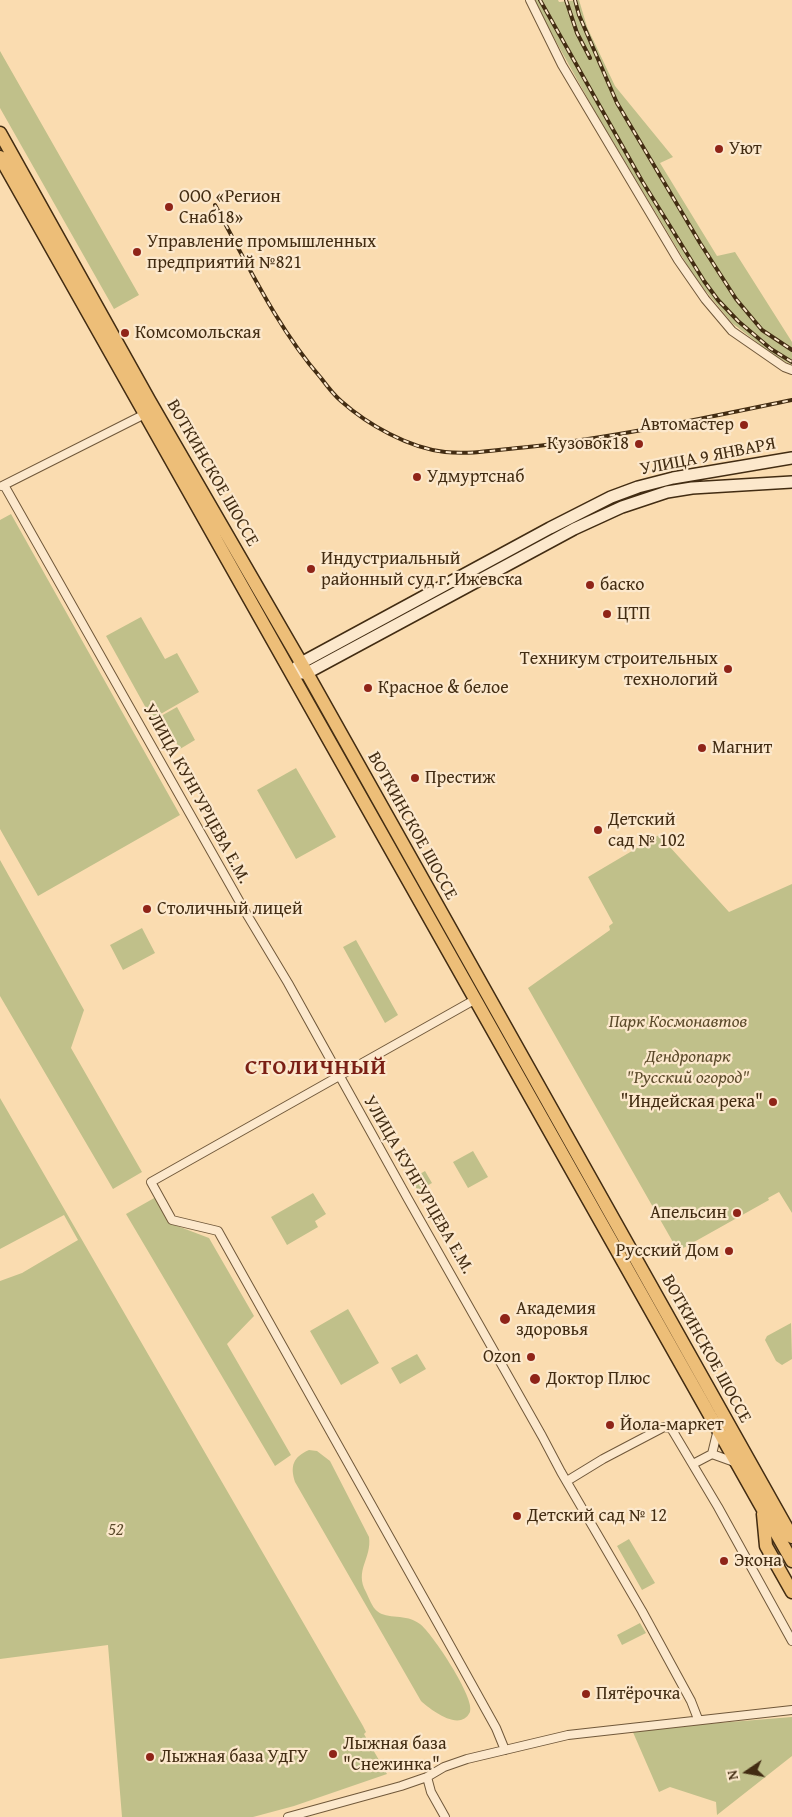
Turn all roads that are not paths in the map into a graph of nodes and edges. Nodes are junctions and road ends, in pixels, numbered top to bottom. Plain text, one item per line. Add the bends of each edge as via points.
1 (530, 0) edge
2 (0, 133) edge
3 (0, 157) edge
4 (792, 370) edge
5 (150, 411) junction
6 (792, 458) edge
7 (792, 482) edge
8 (2, 486) edge
9 (550, 528) junction
10 (556, 539) junction
11 (304, 668) junction
12 (292, 674) junction
13 (476, 999) junction
14 (339, 1076) junction
15 (718, 1430) junction
16 (712, 1454) junction
17 (737, 1463) junction
18 (694, 1464) junction
19 (567, 1481) junction
20 (763, 1509) junction
21 (780, 1515) junction
22 (792, 1522) edge
23 (792, 1537) edge
24 (792, 1561) edge
25 (792, 1592) edge
26 (792, 1641) edge
27 (792, 1710) edge
28 (698, 1720) junction
29 (505, 1750) junction
30 (427, 1777) junction
31 (288, 1817) edge
32 (445, 1817) edge

1 - 4 street via 562,65 678,260 705,299 732,331
2 - 5 main road, ВОТКИНСКОЕ ШОССЕ
3 - 5 main road, ВОТКИНСКОЕ ШОССЕ
5 - 8 street
5 - 11 main road, ВОТКИНСКОЕ ШОССЕ
5 - 12 main road, ВОТКИНСКОЕ ШОССЕ
6 - 9 main road, УЛИЦА 9 ЯНВАРЯ via 638,487
7 - 10 main road, УЛИЦА 9 ЯНВАРЯ via 667,492 622,507
8 - 14 street, УЛИЦА КУНГУРЦЕВА Е.М.
9 - 10 main road
9 - 11 main road, УЛИЦА 9 ЯНВАРЯ
10 - 11 main road, УЛИЦА 9 ЯНВАРЯ
11 - 12 main road, УЛИЦА 9 ЯНВАРЯ
11 - 21 main road, ВОТКИНСКОЕ ШОССЕ
12 - 13 main road, ВОТКИНСКОЕ ШОССЕ
13 - 14 street
13 - 15 main road, ВОТКИНСКОЕ ШОССЕ
14 - 19 street, УЛИЦА КУНГУРЦЕВА Е.М.
14 - 29 street via 151,1182 172,1220 218,1231 446,1637
15 - 16 street
15 - 17 main road, ВОТКИНСКОЕ ШОССЕ
16 - 17 street
16 - 18 street
17 - 20 main road, ВОТКИНСКОЕ ШОССЕ
18 - 19 street via 671,1428 664,1427
18 - 26 street
19 - 28 street, УЛИЦА КУНГУРЦЕВА Е.М. via 637,1603
20 - 24 main road, ВОТКИНСКОЕ ШОССЕ
20 - 25 main road via 766,1546
21 - 22 main road
21 - 23 main road, ВОТКИНСКОЕ ШОССЕ
27 - 28 street
28 - 29 street via 568,1735
29 - 30 street via 444,1767
30 - 31 street
30 - 32 street via 431,1792

